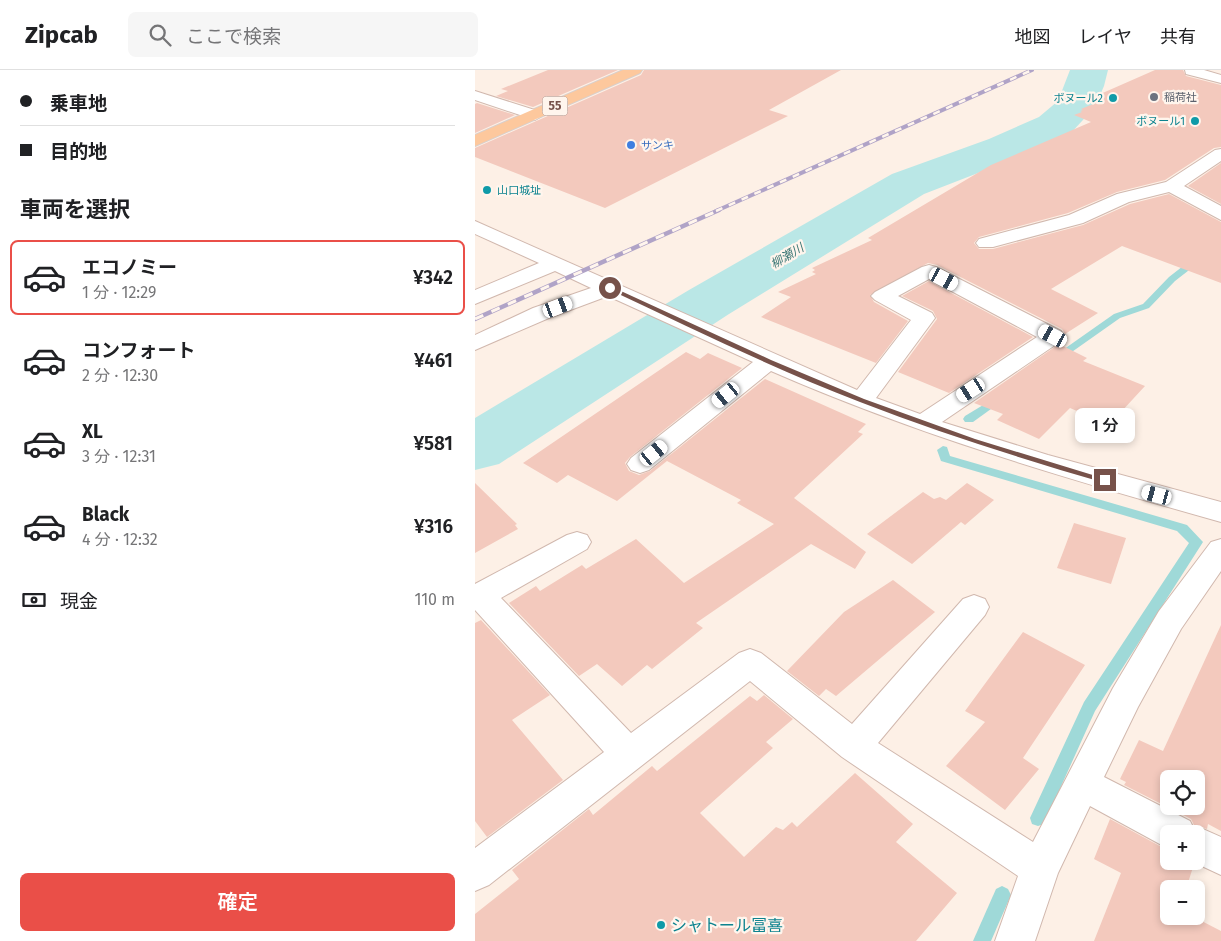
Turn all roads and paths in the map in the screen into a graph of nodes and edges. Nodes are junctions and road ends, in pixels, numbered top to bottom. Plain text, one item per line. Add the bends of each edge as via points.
1 (635, 70) edge
2 (1191, 71) edge
3 (1221, 79) edge
4 (475, 95) edge
5 (535, 115) junction
6 (475, 141) edge
7 (1221, 154) edge
8 (1172, 186) junction
9 (1221, 214) edge
10 (475, 227) edge
11 (985, 243) dead end
12 (556, 263) junction
13 (610, 288) junction
14 (475, 298) edge
15 (475, 343) edge
16 (769, 361) junction
17 (862, 400) junction
18 (923, 423) junction
19 (639, 464) dead end
20 (1221, 512) edge
21 (577, 542) dead end
22 (1221, 549) edge
23 (477, 597) edge
24 (974, 607) dead end
25 (854, 746) junction
26 (628, 754) junction
27 (1081, 783) junction
28 (1160, 825) edge
29 (1205, 849) edge
30 (1221, 857) edge
31 (1040, 868) junction
32 (475, 872) edge
33 (1015, 941) edge

1 - 5 main road, 55
2 - 3 street
4 - 5 street
5 - 6 main road, 55
7 - 8 street
8 - 9 street
8 - 11 street via 1123,198 1076,219
10 - 12 street
12 - 13 street
12 - 14 street
13 - 15 street
13 - 16 street
16 - 17 street
16 - 19 street
17 - 18 street
17 - 18 street via 923,318 883,296 929,271 1053,336
18 - 20 street via 1033,460
21 - 23 street
22 - 27 street via 1170,620
23 - 26 street
24 - 25 street
25 - 26 street via 750,662
25 - 31 street
26 - 32 street
27 - 28 street
27 - 31 street
29 - 30 street
31 - 33 street

